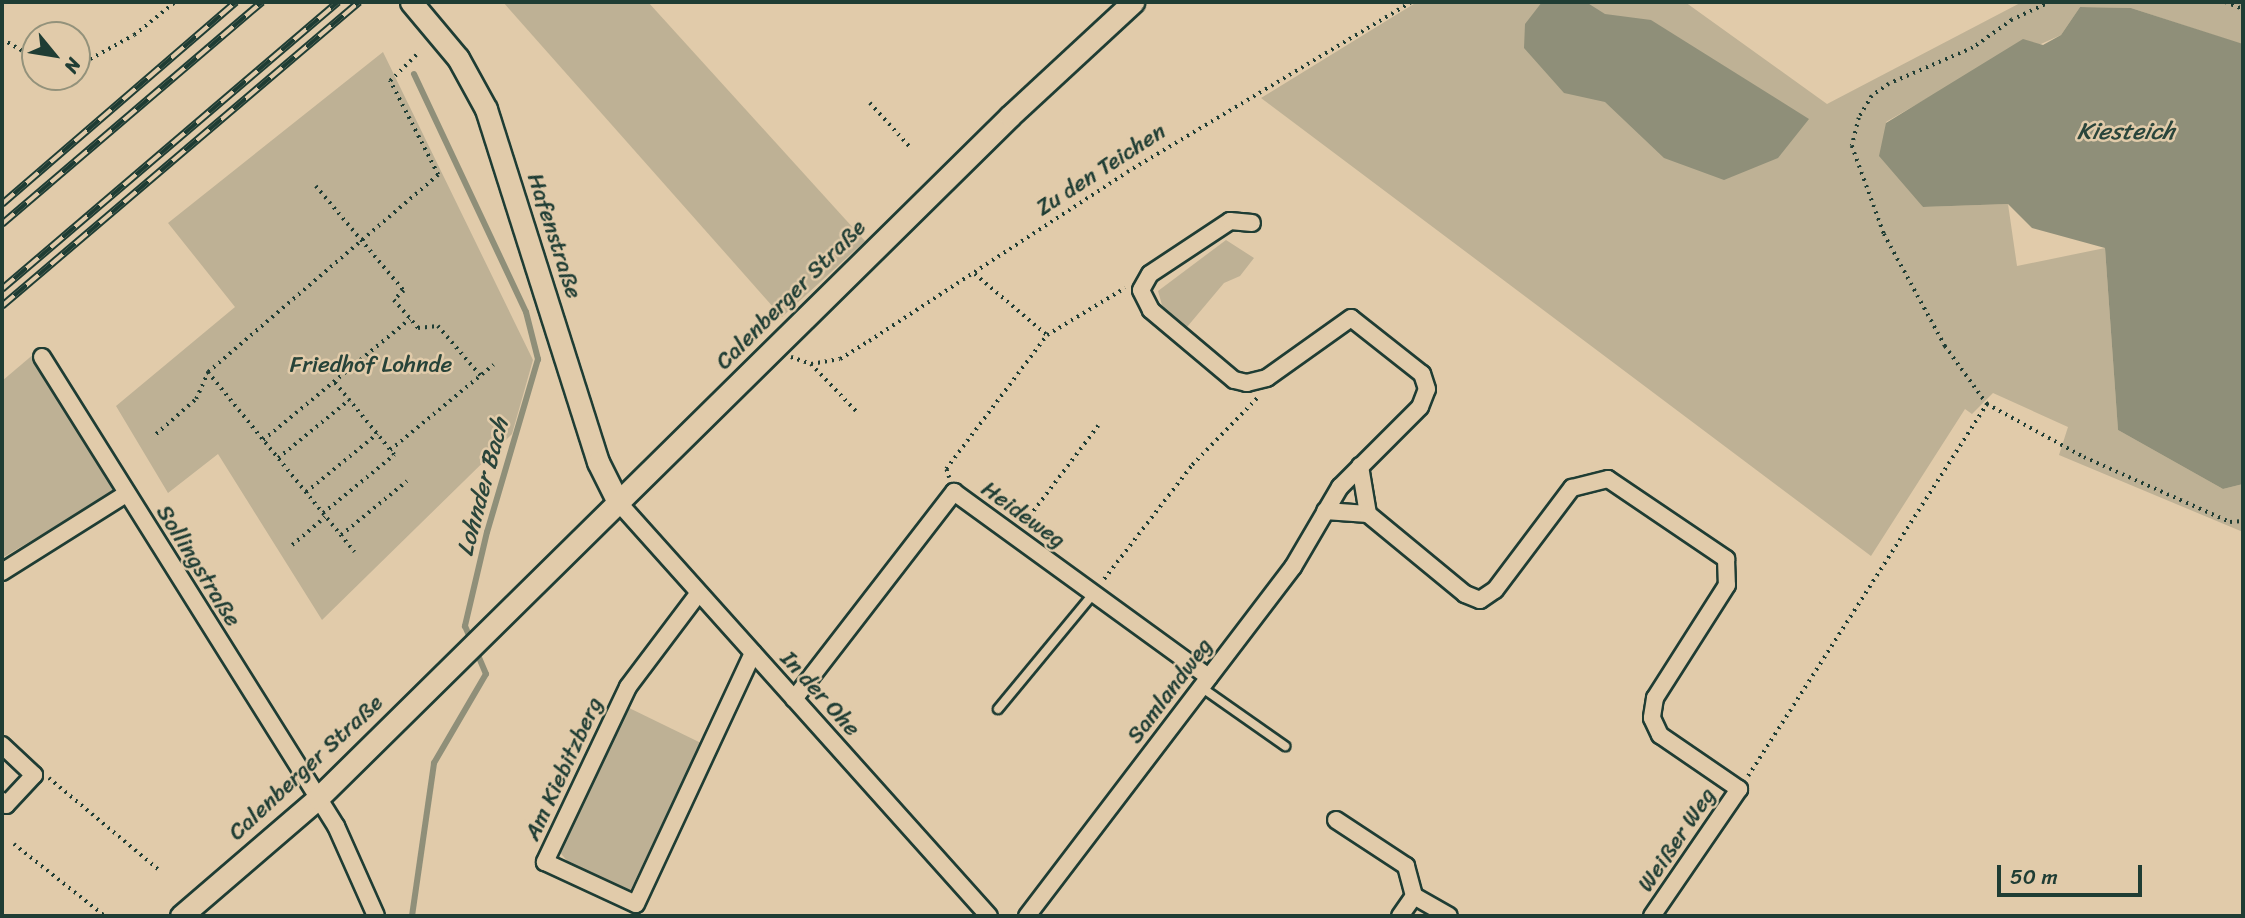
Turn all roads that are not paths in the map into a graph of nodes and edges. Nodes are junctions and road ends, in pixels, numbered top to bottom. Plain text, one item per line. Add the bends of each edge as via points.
1 (411, 2) edge
2 (1133, 2) edge
3 (1252, 223) dead end
4 (42, 357) dead end
5 (1360, 466) junction
6 (126, 494) junction
7 (618, 502) junction
8 (1325, 511) junction
9 (1368, 514) junction
10 (2, 572) edge
11 (698, 594) junction
12 (1093, 594) junction
13 (752, 653) junction
14 (1205, 682) junction
15 (794, 699) junction
16 (998, 709) dead end
17 (1284, 746) dead end
18 (4, 750) edge
19 (318, 798) junction
20 (2, 801) edge
21 (1336, 820) dead end
22 (1413, 896) junction
23 (181, 916) edge
24 (376, 916) edge
25 (989, 916) edge
26 (1027, 916) edge
27 (1400, 916) edge
28 (1449, 916) edge
29 (1652, 916) edge

1 - 7 street, Hafenstraße via 458,58 486,109 598,462
2 - 7 street, Calenberger Straße via 1010,116
3 - 5 street, Samlandweg via 1230,221 1150,274 1141,290 1151,310 1234,380 1247,383 1266,378 1350,318 1422,374 1427,389 1420,407
4 - 6 street, Sollingstraße
5 - 8 street, Samlandweg
5 - 9 street
6 - 10 street
6 - 19 street, Sollingstraße
7 - 11 street, In der Ohe
7 - 19 street, Calenberger Straße
8 - 9 street
8 - 14 street, Samlandweg via 1293,567
9 - 29 street, Weißer Weg via 1465,594 1480,600 1495,590 1572,488 1608,479 1726,559 1727,584 1655,698 1652,718 1660,735 1739,789
11 - 13 street, In der Ohe
11 - 13 street, Am Kiebitzberg via 628,687 545,862 636,904
12 - 14 street, Heideweg
12 - 15 street, Heideweg via 954,492
12 - 16 lane
13 - 15 street, In der Ohe
14 - 17 lane
14 - 26 street, Samlandweg
15 - 25 street, In der Ohe
18 - 20 street via 34,775 6,805
19 - 23 street, Calenberger Straße
19 - 24 street, Sollingstraße via 336,826
21 - 22 street via 1406,866
22 - 27 street
22 - 28 street

